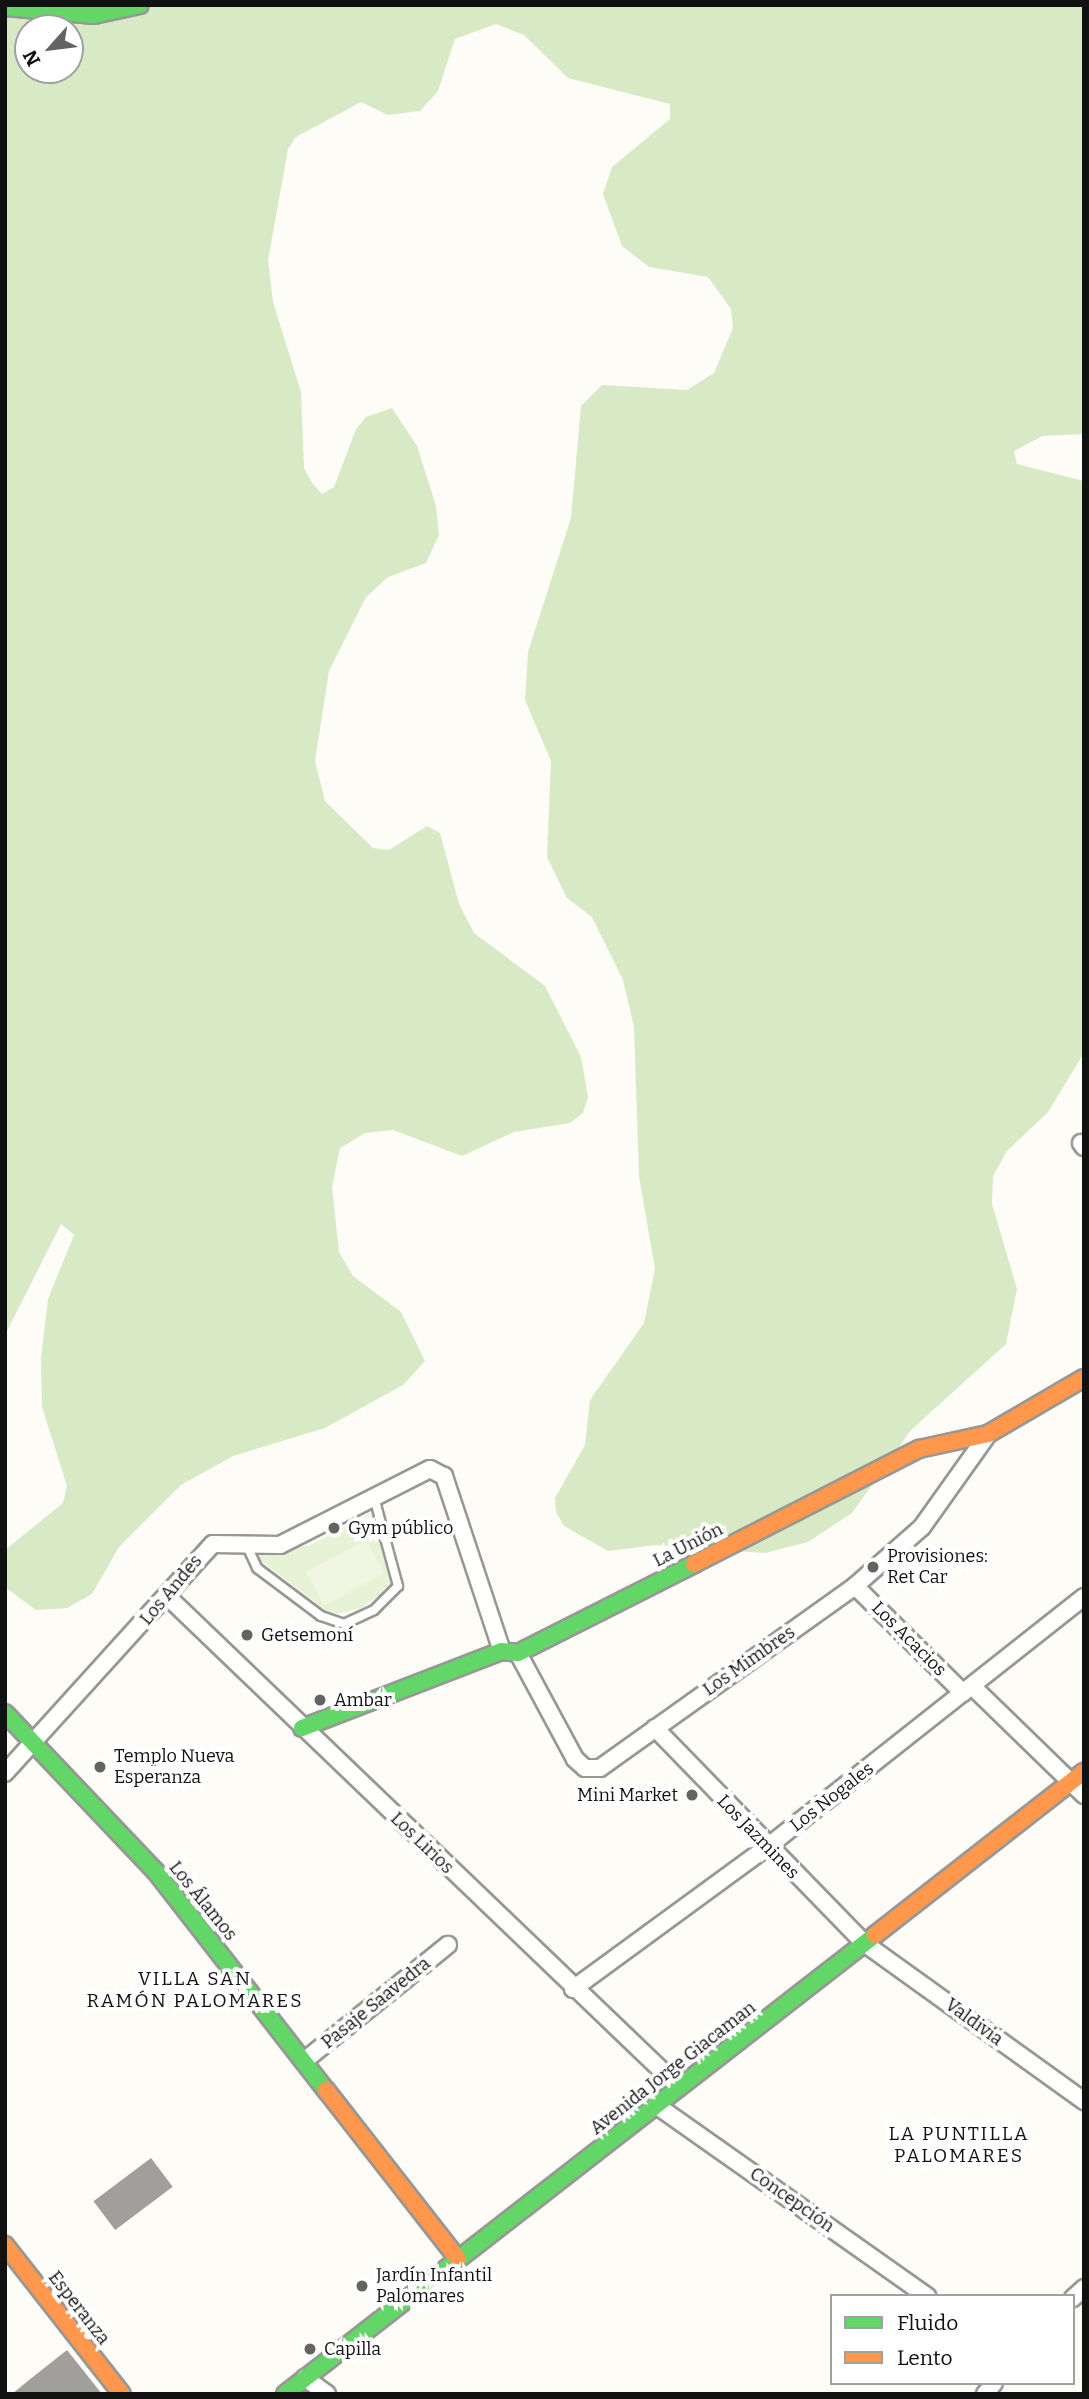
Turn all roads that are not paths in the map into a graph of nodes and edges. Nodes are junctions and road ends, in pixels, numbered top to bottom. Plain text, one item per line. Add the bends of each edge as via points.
1 (140, 5) edge
2 (5, 6) edge
3 (1084, 1378) edge
4 (988, 1434) junction
5 (373, 1494) junction
6 (244, 1542) junction
7 (855, 1586) junction
8 (168, 1597) junction
9 (1084, 1597) edge
10 (510, 1652) junction
11 (968, 1690) junction
12 (5, 1713) edge
13 (302, 1728) junction
14 (655, 1728) junction
15 (34, 1742) junction
16 (1084, 1772) edge
17 (5, 1773) edge
18 (1069, 1784) junction
19 (1084, 1795) edge
20 (766, 1848) junction
21 (864, 1943) junction
22 (448, 1945) dead end
23 (573, 1989) junction
24 (304, 2061) junction
25 (679, 2087) junction
26 (1084, 2101) edge
27 (656, 2105) junction
28 (5, 2245) edge
29 (458, 2259) junction
30 (924, 2294) edge
31 (305, 2378) junction
32 (122, 2394) edge
33 (285, 2394) edge
34 (327, 2394) edge

1 - 2 street via 94,15
3 - 4 street, La Unión
4 - 7 street, Los Mimbres via 922,1527
4 - 10 street, La Unión via 919,1449
5 - 6 street, Los Andes via 280,1545
5 - 6 lane via 398,1586 385,1602 344,1624 321,1616 257,1568
5 - 10 street, Los Andes via 430,1469 444,1476
6 - 8 street, Los Andes via 213,1544
7 - 11 street, Los Acacios
7 - 14 street, Los Mimbres
8 - 13 street, Los Lirios
8 - 15 street, Los Andes
9 - 11 street, Los Nogales
10 - 13 street, La Unión
10 - 14 street, Los Mimbres via 585,1768 600,1768
11 - 18 street, Los Acacios
11 - 20 street, Los Nogales
12 - 15 street, Los Álamos
13 - 23 street, Los Lirios
14 - 20 street, Los Jazmines
15 - 17 street, Los Andes
15 - 24 street, Los Álamos via 114,1823
16 - 18 street, Avenida Jorge Giacaman
18 - 19 street, Los Acacios
18 - 21 street, Avenida Jorge Giacaman
20 - 21 street, Los Jazmines
20 - 23 street, Los Nogales
21 - 25 street, Avenida Jorge Giacaman
21 - 26 street, Valdivia
22 - 24 street, Pasaje Saavedra
23 - 25 street, Los Lirios
24 - 29 street, Los Álamos
25 - 27 street, Avenida Jorge Giacaman
27 - 29 street, Avenida Jorge Giacaman
27 - 30 street, Concepción
28 - 32 street, Esperanza
29 - 31 street, Avenida Jorge Giacaman
31 - 33 street, Avenida Jorge Giacaman
31 - 34 street

